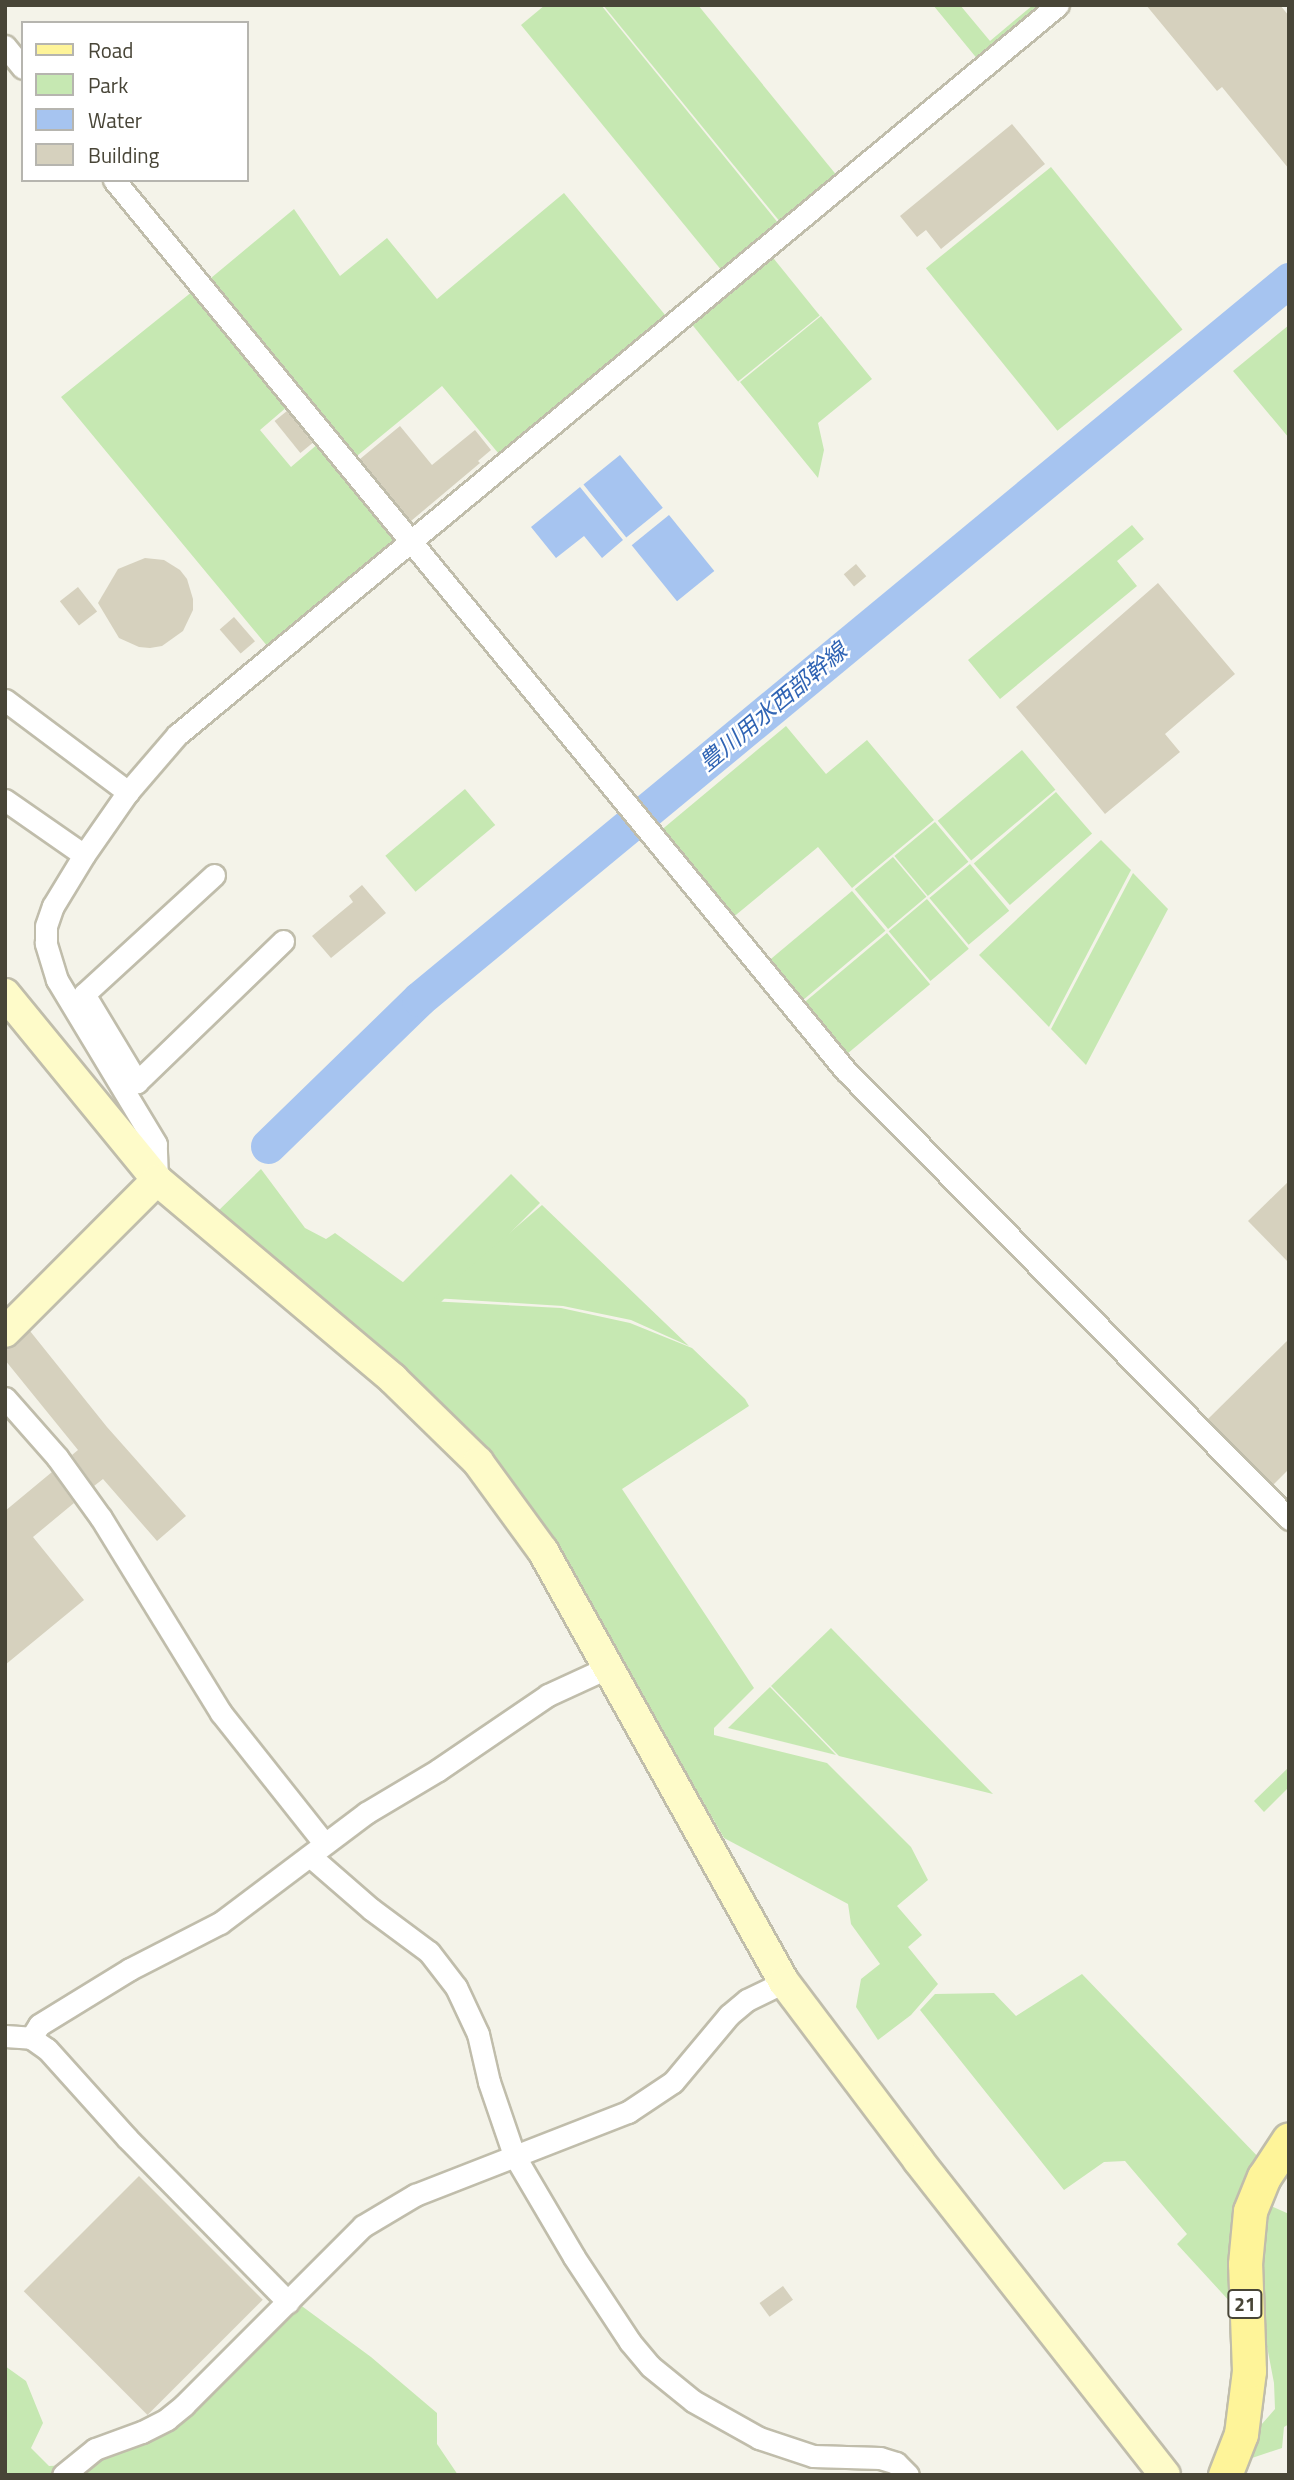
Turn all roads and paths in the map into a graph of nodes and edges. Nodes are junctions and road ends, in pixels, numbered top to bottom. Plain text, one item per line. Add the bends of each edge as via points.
1 (1058, 5) edge
2 (5, 47) edge
3 (21, 66) edge
4 (116, 182) edge
5 (408, 542) junction
6 (5, 700) edge
7 (128, 792) junction
8 (5, 800) edge
9 (84, 855) junction
10 (214, 875) dead end
11 (283, 941) dead end
12 (5, 994) edge
13 (157, 1180) junction
14 (5, 1332) edge
15 (5, 1398) edge
16 (1289, 1519) edge
17 (609, 1667) junction
18 (317, 1849) junction
19 (784, 1982) junction
20 (5, 2036) edge
21 (31, 2038) junction
22 (1289, 2139) edge
23 (514, 2155) junction
24 (288, 2302) junction
25 (63, 2474) edge
26 (908, 2475) edge
27 (1165, 2475) edge
28 (1225, 2475) edge

1 - 5 street
2 - 3 street
4 - 5 street
5 - 7 street via 164,746
5 - 16 street via 846,1070
6 - 7 street
7 - 9 street
8 - 9 street
9 - 13 street via 46,926 48,960 153,1137 159,1158
10 - 11 street via 84,994 137,1082
12 - 13 street
13 - 14 street
13 - 17 street via 393,1379 478,1462 542,1551
15 - 18 street via 94,1507 221,1713
17 - 18 street via 548,1695
17 - 19 street
18 - 21 street via 220,1923 130,1969 40,2025
18 - 23 street via 371,1909 429,1952 456,1987 478,2034
19 - 23 street via 747,2000 729,2015 673,2082 650,2099 628,2112
19 - 27 street
20 - 21 street
21 - 24 street via 47,2049
22 - 28 main road, 21 via 1264,2177 1251,2211 1245,2264 1248,2384 1241,2434
23 - 24 street via 387,2210 343,2244
23 - 26 street via 573,2257 630,2342 672,2385 721,2418 777,2445 813,2456 880,2458 897,2463
24 - 25 street via 167,2419 95,2449

